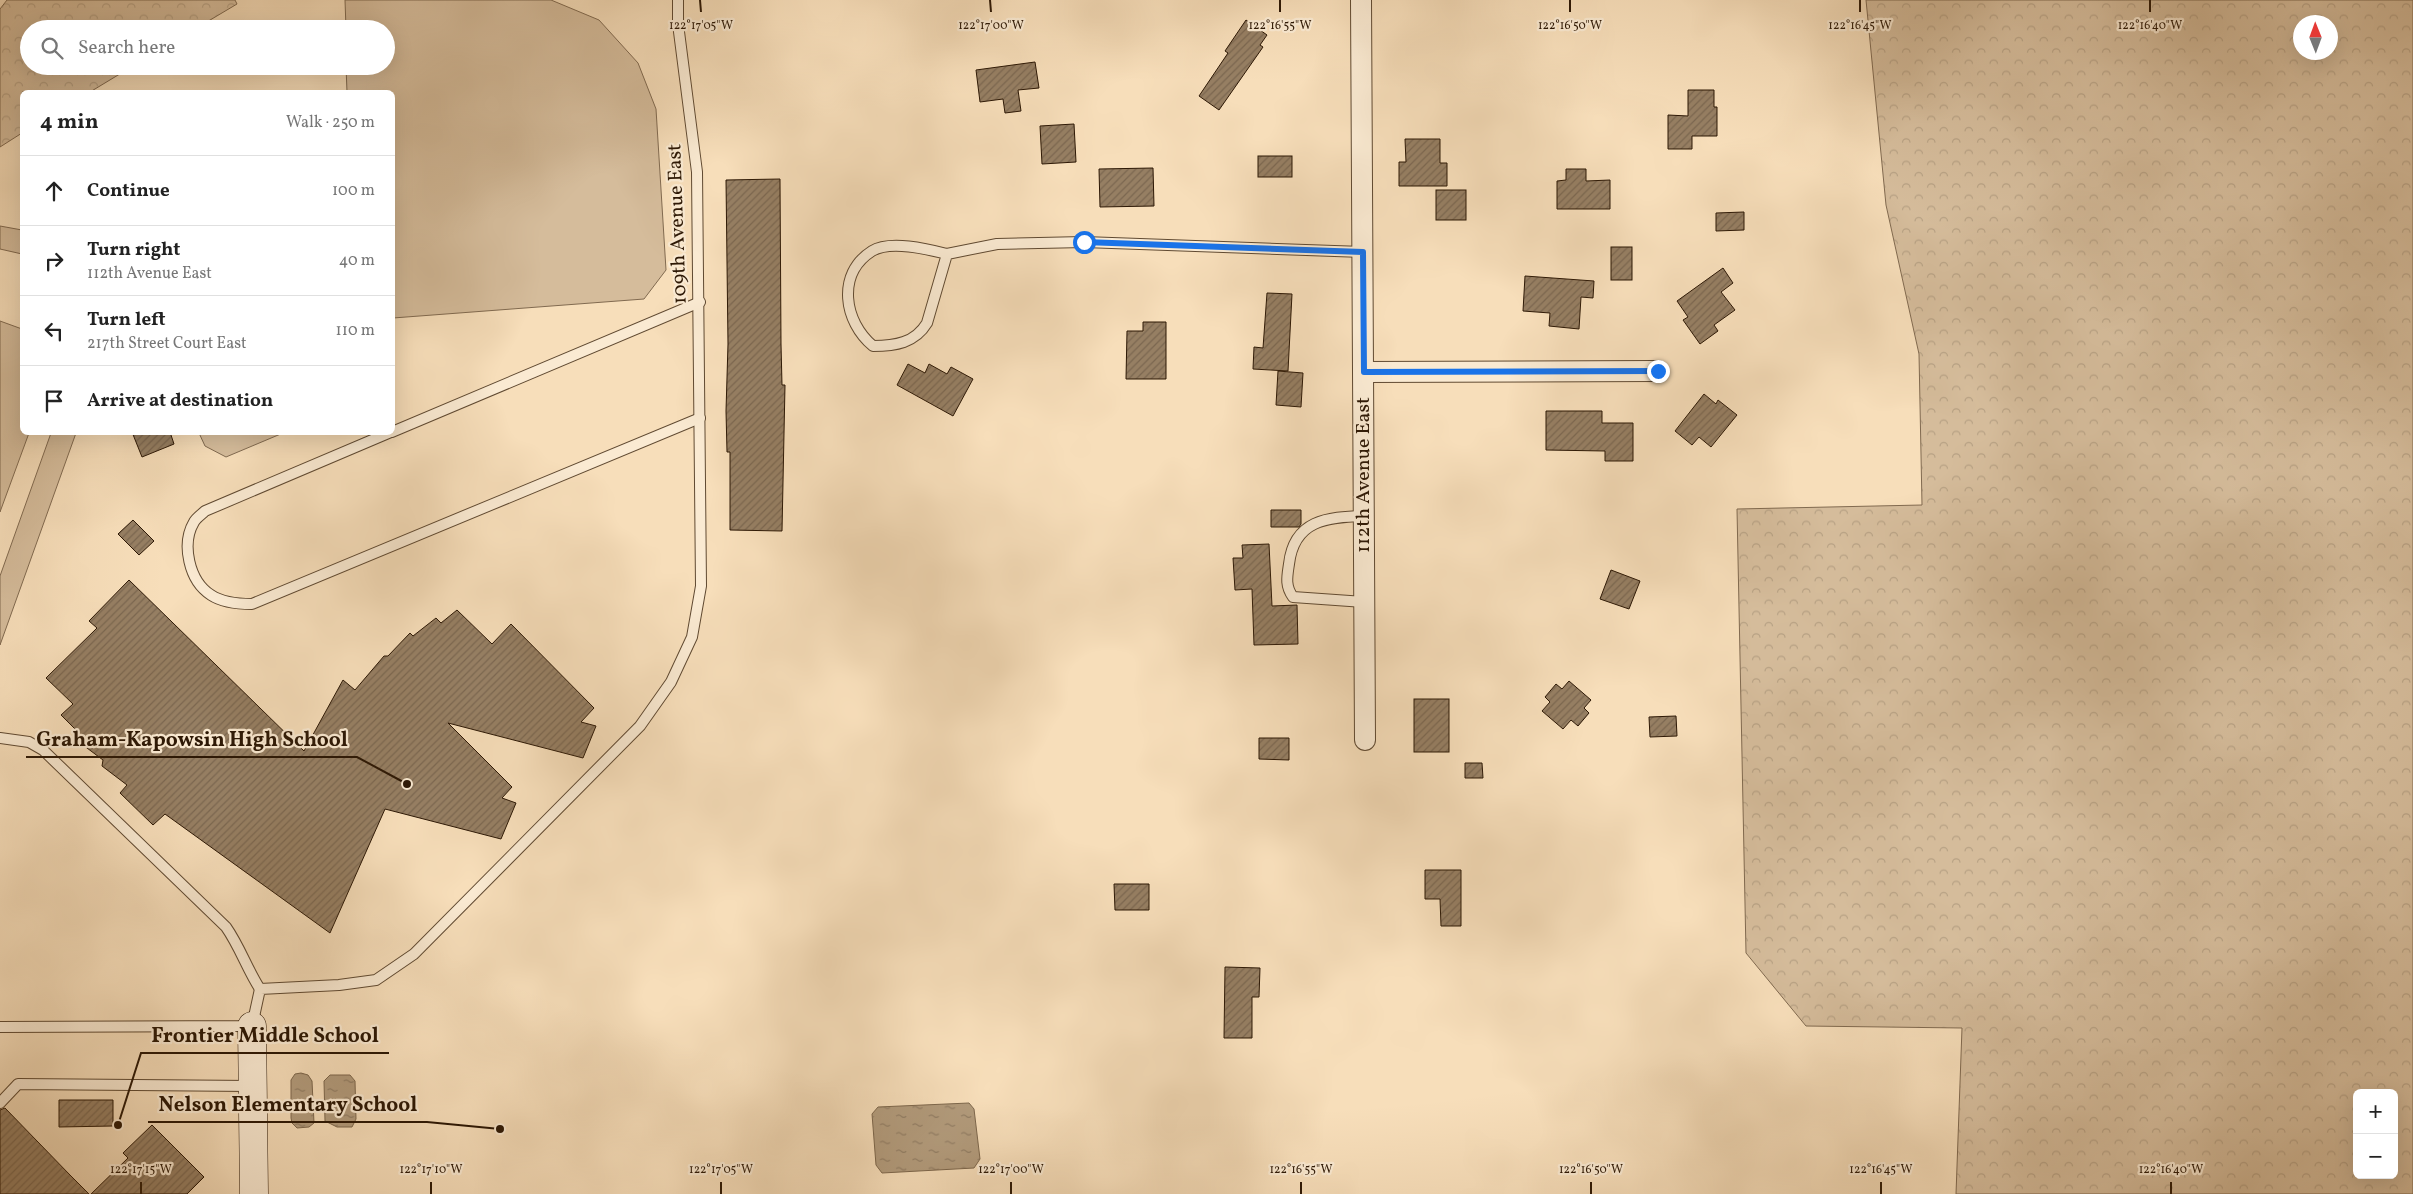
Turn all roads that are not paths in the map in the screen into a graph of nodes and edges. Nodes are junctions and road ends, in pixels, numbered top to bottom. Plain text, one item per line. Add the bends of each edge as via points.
1 (678, 0) edge
2 (1361, 0) edge
3 (1363, 252) junction
4 (947, 254) junction
5 (700, 302) junction
6 (1658, 371) dead end
7 (1364, 372) junction
8 (700, 418) junction
9 (395, 431) edge
10 (385, 435) edge
11 (1364, 516) junction
12 (1364, 602) junction
13 (0, 738) edge
14 (1366, 740) dead end
15 (260, 989) junction
16 (252, 1026) junction
17 (0, 1027) edge
18 (253, 1086) junction
19 (0, 1102) edge
20 (254, 1194) edge

1 - 5 lane, 109th Avenue East via 678,24 697,172
2 - 3 street, 112th Avenue East
3 - 4 lane via 1084,242 997,244
3 - 7 street, 112th Avenue East
4 - 4 lane via 921,333 897,346 873,346 862,337 846,292 854,268 873,251 898,246 920,247
5 - 8 lane, 109th Avenue East
5 - 9 lane
6 - 7 street
7 - 11 street, 112th Avenue East
8 - 10 lane via 252,604 222,601 200,586 192,571 188,538 194,521 205,511
8 - 15 lane, 109th Avenue East via 701,586 692,637 671,682 640,726 414,954 376,980
11 - 12 street, 112th Avenue East
11 - 12 lane via 1333,517 1302,533 1291,546 1286,580 1287,589 1293,597
12 - 14 street, 112th Avenue East
13 - 15 lane via 29,742 50,757 226,928 238,944
15 - 16 lane
16 - 17 lane
16 - 18 street
18 - 19 lane via 18,1084
18 - 20 street

